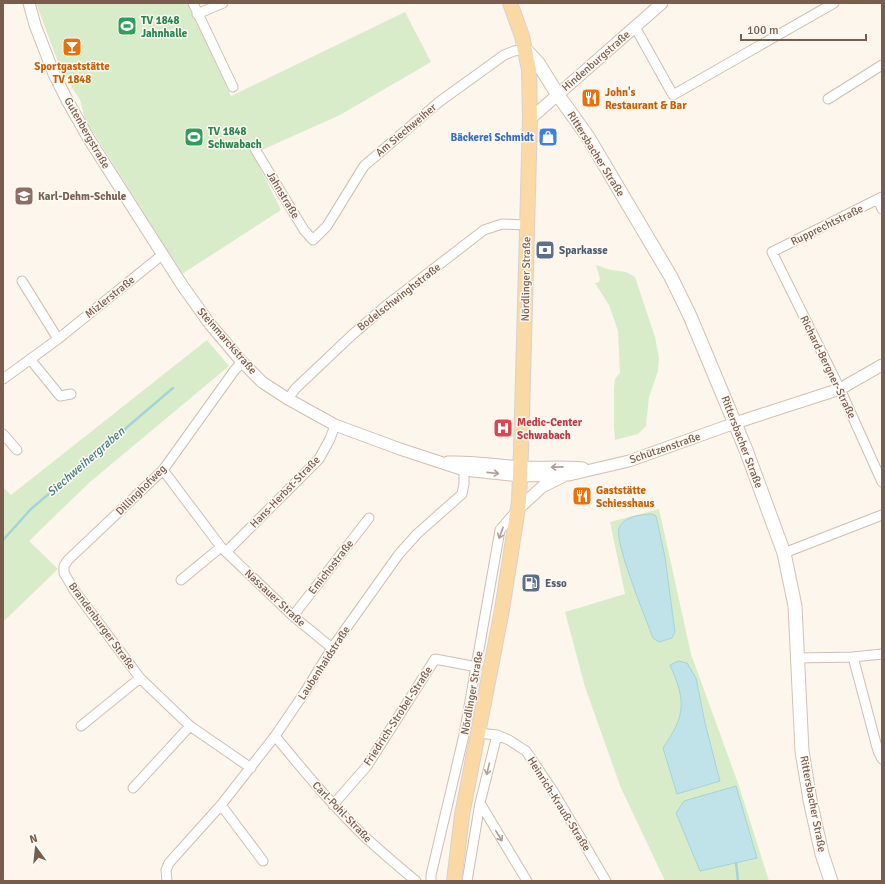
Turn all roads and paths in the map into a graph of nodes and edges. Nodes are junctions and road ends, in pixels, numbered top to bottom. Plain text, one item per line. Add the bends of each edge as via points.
1 (29, 3) edge
2 (193, 3) edge
3 (223, 3) edge
4 (510, 3) edge
5 (662, 3) edge
6 (831, 4) edge
7 (197, 14) junction
8 (635, 27) junction
9 (525, 49) junction
10 (882, 64) edge
11 (233, 87) dead end
12 (558, 95) junction
13 (828, 99) dead end
14 (530, 119) junction
15 (255, 149) dead end
16 (880, 198) edge
17 (882, 209) edge
18 (527, 225) junction
19 (313, 240) joint
20 (772, 252) joint
21 (162, 255) junction
22 (22, 281) dead end
23 (58, 338) junction
24 (30, 359) junction
25 (242, 362) junction
26 (882, 365) edge
27 (3, 379) edge
28 (840, 389) junction
29 (71, 394) dead end
30 (288, 399) junction
31 (735, 424) junction
32 (335, 425) junction
33 (3, 434) edge
34 (17, 450) dead end
35 (442, 462) junction
36 (594, 469) junction
37 (163, 470) junction
38 (464, 470) junction
39 (520, 471) junction
40 (569, 475) junction
41 (882, 482) edge
42 (518, 509) junction
43 (882, 515) edge
44 (369, 518) dead end
45 (224, 549) junction
46 (784, 553) junction
47 (64, 572) joint
48 (181, 580) dead end
49 (293, 616) junction
50 (332, 648) junction
51 (882, 654) edge
52 (852, 657) junction
53 (798, 658) junction
54 (477, 667) junction
55 (140, 678) junction
56 (81, 726) dead end
57 (190, 726) junction
58 (478, 733) junction
59 (497, 735) junction
60 (275, 736) junction
61 (882, 759) edge
62 (250, 768) junction
63 (133, 788) dead end
64 (480, 803) junction
65 (221, 804) junction
66 (333, 805) junction
67 (263, 861) dead end
68 (167, 881) edge
69 (416, 881) edge
70 (431, 881) edge
71 (454, 881) edge
72 (467, 881) edge
73 (527, 881) edge
74 (606, 881) edge
75 (831, 881) edge

1 - 21 street, Gutenbergstraße via 59,86
2 - 7 street
3 - 7 street
4 - 9 main road, Nördlinger Straße
5 - 8 street, Hindenburgstraße
6 - 8 street via 673,96
7 - 11 street
8 - 12 street, Hindenburgstraße
9 - 12 main road, Rittersbacher Straße via 538,63
9 - 14 main road, Nördlinger Straße via 529,70
9 - 19 street, Am Siechweiher via 504,55 439,102 364,166 327,226
10 - 13 street
12 - 14 street, Hindenburgstraße
12 - 31 main road, Rittersbacher Straße via 588,137 671,277
14 - 18 main road, Nördlinger Straße
15 - 19 street, Jahnstraße via 304,230
16 - 17 street
16 - 20 street, Rupprechtstraße
18 - 30 street, Bodelschwinghstraße via 502,224 484,230 352,335 295,389
18 - 39 main road, Nördlinger Straße
20 - 28 street, Richard-Bergner-Straße
21 - 23 street, Mizlerstraße
21 - 25 street, Steinmarckstraße via 209,323
22 - 23 street
23 - 24 street, Mizlerstraße
24 - 27 street, Mizlerstraße
24 - 29 street via 60,396
25 - 30 street, Steinmarckstraße via 262,382
25 - 37 street, Dillinghofweg
26 - 28 street, Schützenstraße
28 - 31 street, Schützenstraße
28 - 41 street, Richard-Bergner-Straße
30 - 32 street, Steinmarckstraße
31 - 36 street, Schützenstraße via 629,461
31 - 46 main road, Rittersbacher Straße
32 - 35 street, Steinmarckstraße
32 - 45 street, Hans-Herbst-Straße via 319,459
33 - 34 street
35 - 38 street, Steinmarckstraße
35 - 39 street, Steinmarckstraße via 461,461
36 -> 39 street, Schützenstraße via 562,466
36 - 40 street, Schützenstraße
37 - 45 street, Nassauer Straße
37 - 47 street, Dillinghofweg via 68,560
38 -> 39 street, Steinmarckstraße
38 - 50 street, Laubenhaidstraße via 462,494 417,534 399,554
39 - 40 street, Schützenstraße
39 - 42 main road, Nördlinger Straße
40 - 42 street, Schützenstraße via 542,487
42 -> 54 street, Nördlinger Straße via 500,530
42 - 58 main road, Nördlinger Straße via 502,610
43 - 46 street
44 - 49 street, Emichostraße
45 - 48 street
45 - 49 street, Nassauer Straße
46 - 53 main road, Rittersbacher Straße via 795,606
47 - 55 street, Brandenburger Straße via 74,590
49 - 50 street, Nassauer Straße
50 - 60 street, Laubenhaidstraße
51 - 52 street
52 - 53 street
52 - 61 street
53 - 75 main road, Rittersbacher Straße via 802,751 822,854
54 - 66 street, Friedrich-Strobel-Straße via 435,659 367,766
54 - 70 street, Nördlinger Straße
55 - 56 street, Brandenburger Straße
55 - 57 street, Brandenburger Straße
57 - 62 street, Brandenburger Straße
57 - 63 street
58 - 59 street, Heinrich-Krauß-Straße
58 - 71 main road, Nördlinger Straße via 462,815
59 -> 64 street
59 - 74 street, Heinrich-Krauß-Straße via 526,751 553,791
60 - 62 street, Laubenhaidstraße
60 - 66 street, Carl-Pohl-Straße
62 - 65 street, Laubenhaidstraße
64 - 72 street
64 -> 73 street
65 - 67 street
65 - 68 street, Laubenhaidstraße via 169,863 166,870
66 - 69 street, Carl-Pohl-Straße via 381,852

